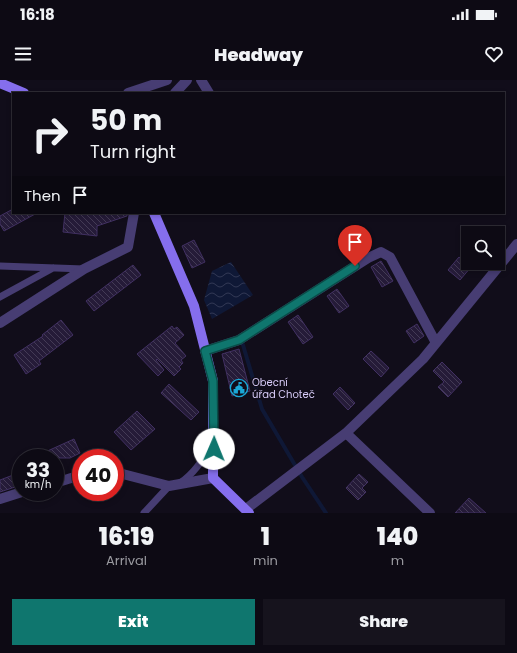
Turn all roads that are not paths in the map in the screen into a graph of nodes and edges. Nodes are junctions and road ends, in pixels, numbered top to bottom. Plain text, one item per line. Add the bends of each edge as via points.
1 (167, 80) edge
2 (187, 80) edge
3 (201, 80) edge
4 (0, 83) edge
5 (22, 92) edge
6 (131, 92) edge
7 (176, 92) edge
8 (208, 92) edge
9 (134, 214) edge
10 (154, 214) edge
11 (517, 244) edge
12 (0, 266) edge
13 (53, 268) junction
14 (84, 269) junction
15 (0, 297) edge
16 (0, 322) edge
17 (436, 343) junction
18 (205, 351) junction
19 (214, 434) junction
20 (346, 434) junction
21 (124, 474) edge
22 (213, 478) junction
23 (172, 485) junction
24 (12, 495) edge
25 (0, 499) edge
26 (248, 511) edge
27 (144, 513) edge
28 (430, 513) edge

1 - 6 street
2 - 7 street
3 - 8 street
4 - 5 street
9 - 14 street via 128,247
10 - 18 street via 194,306
11 - 17 street
12 - 13 lane
13 - 14 lane
13 - 15 lane
14 - 16 street
17 - 18 street via 390,256 381,252 239,340
17 - 20 street via 423,359
18 - 19 street via 213,381
19 - 22 street
19 - 23 lane via 204,458 185,479
20 - 26 street
20 - 28 street
21 - 23 street
22 - 23 street
22 - 26 street
23 - 27 lane
24 - 25 street

